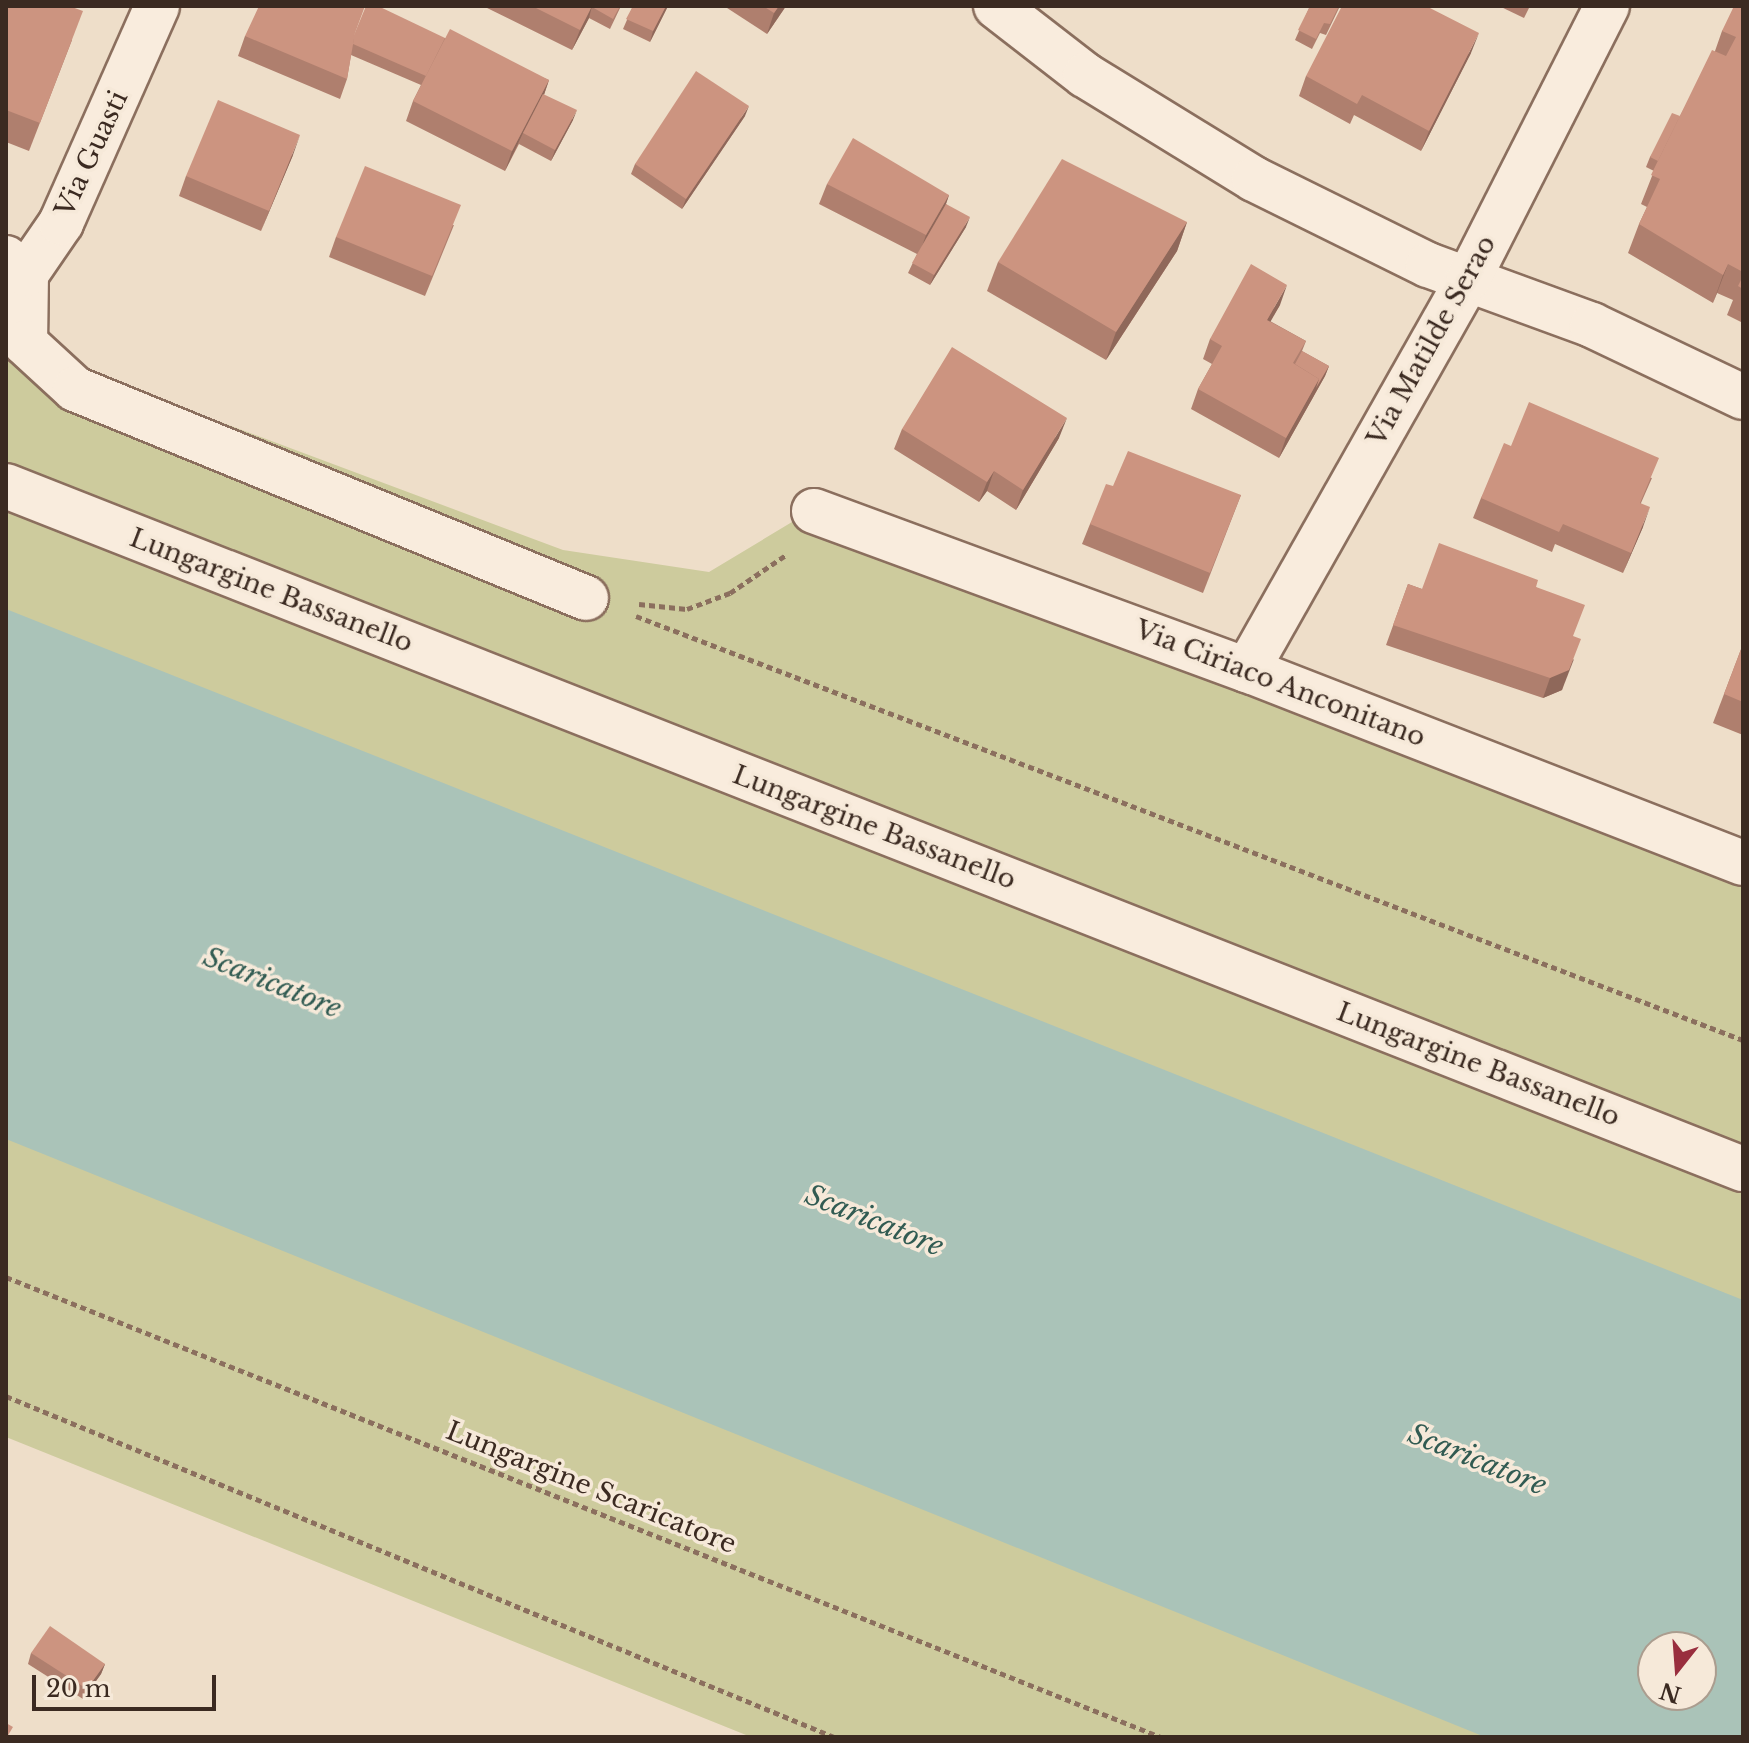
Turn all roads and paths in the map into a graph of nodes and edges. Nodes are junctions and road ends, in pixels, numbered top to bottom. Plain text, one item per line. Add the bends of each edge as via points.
1 (157, 6) edge
2 (996, 6) edge
3 (1607, 6) edge
4 (13, 273) edge
5 (1469, 278) junction
6 (1743, 397) edge
7 (6, 486) edge
8 (814, 511) joint
9 (586, 598) junction
10 (1247, 670) junction
11 (1743, 863) edge
12 (1743, 1040) edge
13 (1743, 1169) edge
14 (6, 1277) edge
15 (6, 1396) edge
16 (834, 1737) edge
17 (1161, 1737) edge

1 - 4 street, Via Guasti via 85,176
2 - 5 street via 1085,75 1254,179 1428,265
3 - 5 street, Via Matilde Serao
4 - 9 street via 25,343 75,389
5 - 6 street via 1592,325
5 - 10 street, Via Matilde Serao
7 - 13 street, Lungargine Bassanello
8 - 9 path via 789,552 730,593 687,609
8 - 10 street, Via Ciriaco Anconitano
9 - 12 path
10 - 11 street, Via Ciriaco Anconitano
14 - 17 path, Lungargine Scaricatore
15 - 16 path

